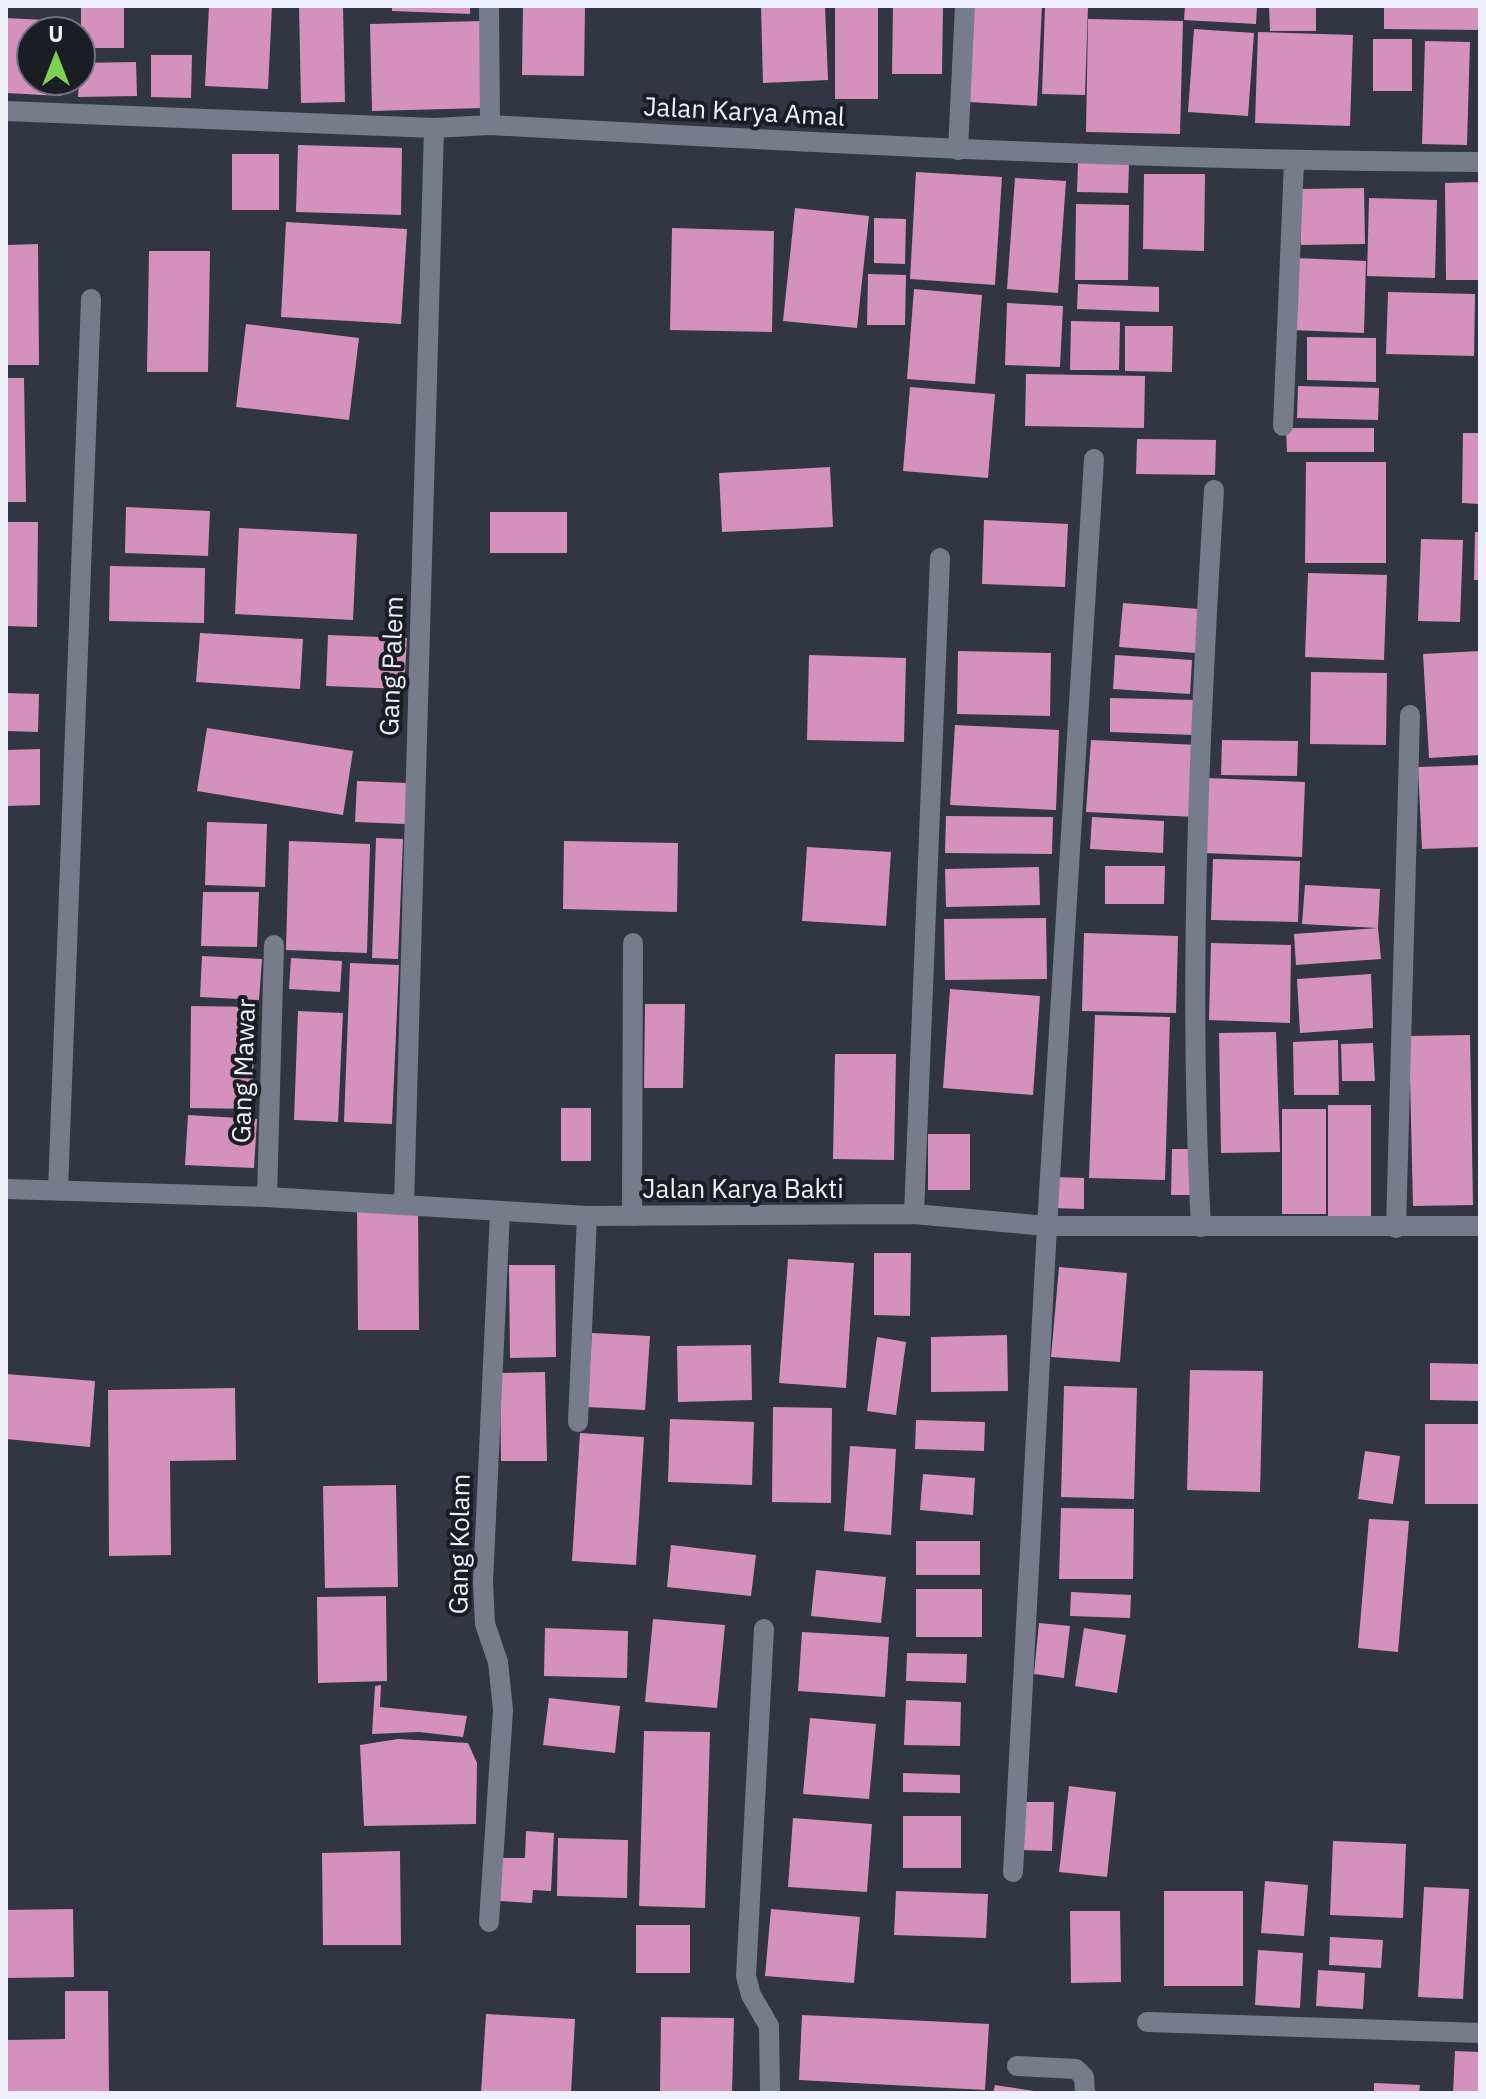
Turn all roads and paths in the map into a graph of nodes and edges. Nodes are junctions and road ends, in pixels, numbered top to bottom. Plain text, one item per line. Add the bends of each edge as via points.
1 (489, 6) edge
2 (965, 6) edge
3 (6, 111) edge
4 (490, 125) junction
5 (434, 128) junction
6 (958, 150) junction
7 (1294, 162) junction
8 (1480, 162) edge
9 (91, 299) dead end
10 (1283, 426) dead end
11 (1094, 459) dead end
12 (1214, 490) dead end
13 (940, 558) dead end
14 (1410, 715) dead end
15 (633, 943) dead end
16 (274, 945) dead end
17 (6, 1189) edge
18 (58, 1190) junction
19 (267, 1197) junction
20 (404, 1205) junction
21 (500, 1212) junction
22 (914, 1214) junction
23 (587, 1216) junction
24 (632, 1216) junction
25 (1047, 1226) junction
26 (1480, 1226) edge
27 (1201, 1227) junction
28 (1396, 1228) junction
29 (578, 1422) dead end
30 (764, 1629) dead end
31 (1013, 1872) dead end
32 (489, 1922) dead end
33 (1147, 2022) dead end
34 (1480, 2033) edge
35 (1017, 2066) dead end
36 (770, 2093) edge
37 (1085, 2093) edge

1 - 4 street
2 - 6 street
3 - 5 street, Jalan Karya Amal
4 - 5 street, Jalan Karya Amal
4 - 6 street, Jalan Karya Amal
5 - 20 street, Gang Palem
6 - 7 street, Jalan Karya Amal
7 - 8 street, Jalan Karya Amal
7 - 10 street
9 - 18 street
11 - 25 street
12 - 27 street via 1202,688 1195,962
13 - 22 street
14 - 28 street
15 - 24 street
16 - 19 street, Gang Mawar
17 - 18 street, Jalan Karya Bakti
18 - 19 street, Jalan Karya Bakti
19 - 20 street, Jalan Karya Bakti
20 - 21 street, Jalan Karya Bakti
21 - 23 street, Jalan Karya Bakti
21 - 32 street, Gang Kolam via 483,1582 485,1624 503,1696
22 - 24 street, Jalan Karya Bakti
22 - 25 street, Jalan Karya Bakti
23 - 24 street, Jalan Karya Bakti
23 - 29 street
25 - 27 street, Jalan Karya Bakti
25 - 31 street
26 - 28 street, Jalan Karya Bakti
27 - 28 street, Jalan Karya Bakti
30 - 36 street via 746,1976 769,2026
33 - 34 street
35 - 37 street via 1076,2069 1084,2077

